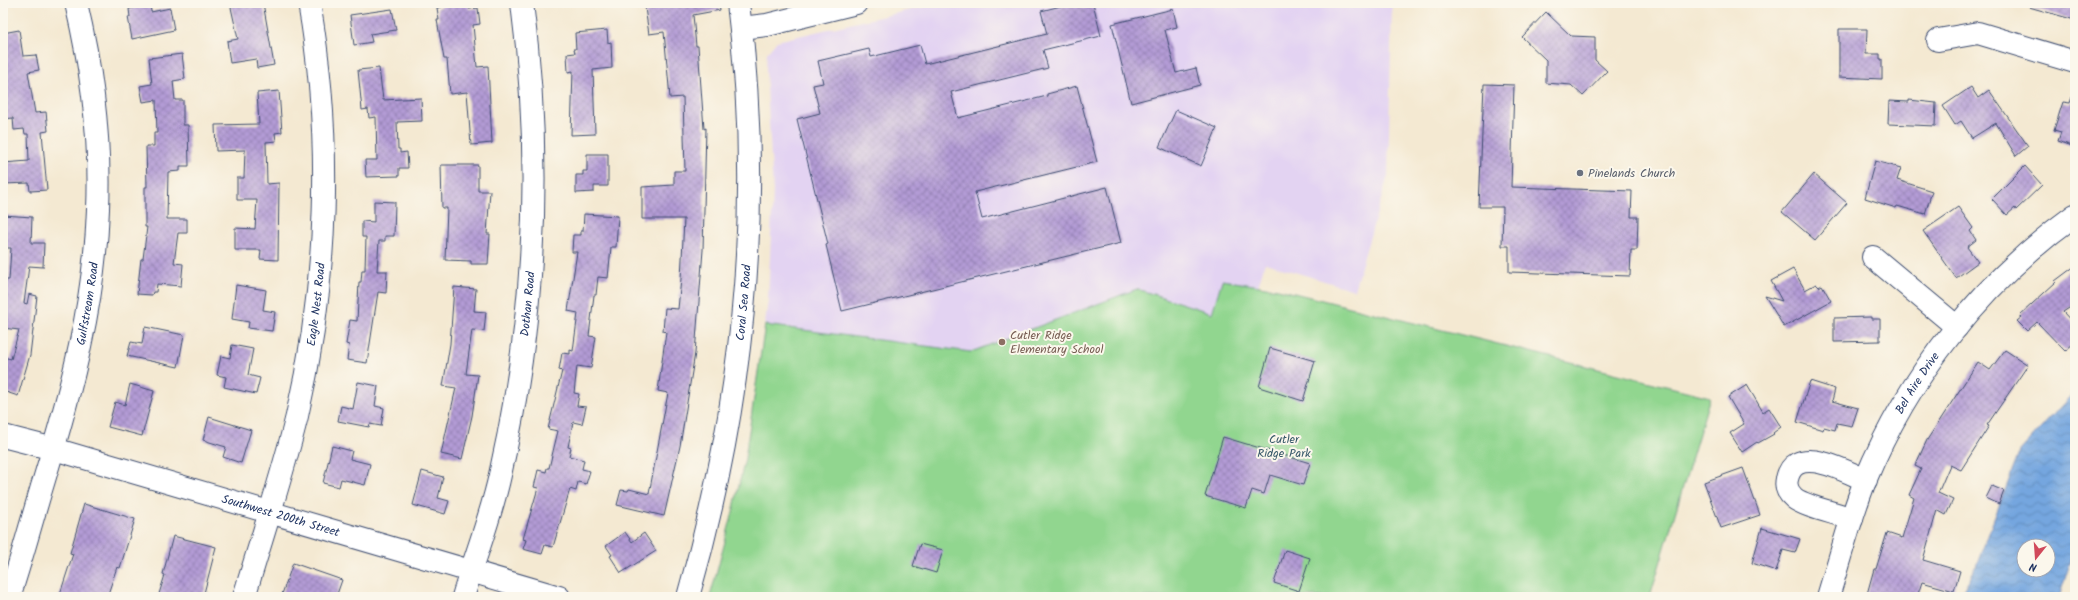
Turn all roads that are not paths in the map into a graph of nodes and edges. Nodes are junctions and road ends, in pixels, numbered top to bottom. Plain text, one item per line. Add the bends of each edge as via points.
1 (76, 3) edge
2 (308, 3) edge
3 (522, 3) edge
4 (738, 3) edge
5 (856, 3) edge
6 (741, 28) junction
7 (1938, 40) dead end
8 (2075, 62) edge
9 (2075, 215) edge
10 (1873, 257) dead end
11 (1957, 327) junction
12 (3, 436) edge
13 (54, 449) junction
14 (1866, 480) junction
15 (270, 512) junction
16 (1852, 519) junction
17 (471, 571) junction
18 (9, 597) edge
19 (244, 597) edge
20 (463, 597) edge
21 (559, 597) edge
22 (688, 597) edge
23 (1828, 597) edge

1 - 13 street, Gulfstream Road via 92,81 97,141 98,210 92,276 82,340
2 - 15 street, Eagle Nest Road via 322,111 322,232 315,314 302,391 284,468
3 - 17 street, Dothan Road via 534,132 534,247 520,375 512,418 496,490
4 - 6 street, Coral Sea Road
5 - 6 street via 767,25
6 - 22 street, Coral Sea Road via 748,132 749,195 748,252 742,322 722,463
7 - 8 street via 1978,33
9 - 11 street, Bel Aire Drive via 2020,260
10 - 11 street
11 - 14 street, Bel Aire Drive via 1905,401
12 - 13 street, Southwest 200th Street
13 - 15 street, Southwest 200th Street
13 - 18 street, Gulfstream Road
14 - 16 street, Bel Aire Drive
14 - 16 street via 1810,460 1799,464 1788,474 1787,490 1795,499
15 - 17 street, Southwest 200th Street
15 - 19 street, Eagle Nest Road
16 - 23 street, Bel Aire Drive
17 - 20 street, Dothan Road
17 - 21 street, Southwest 200th Street

